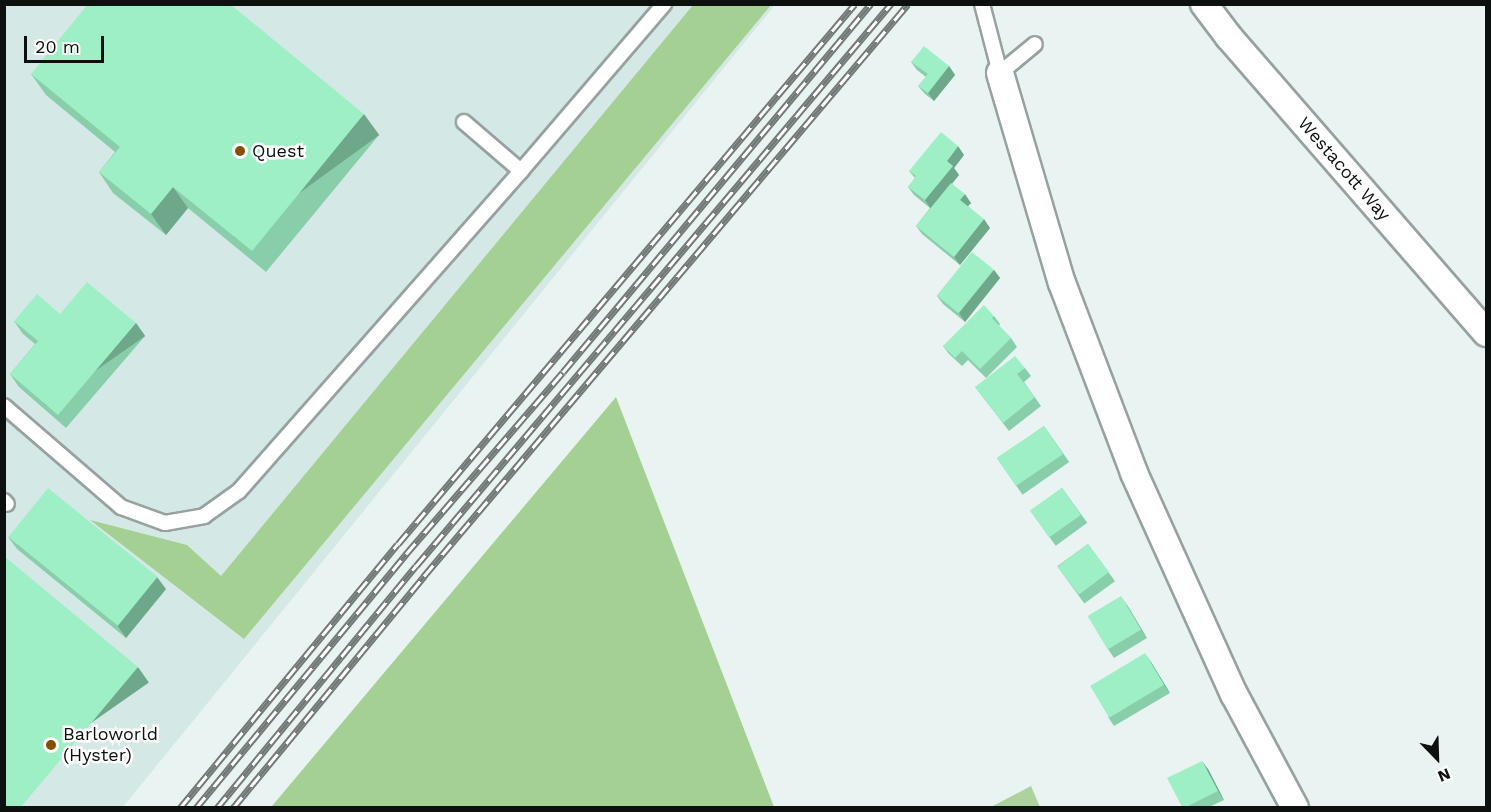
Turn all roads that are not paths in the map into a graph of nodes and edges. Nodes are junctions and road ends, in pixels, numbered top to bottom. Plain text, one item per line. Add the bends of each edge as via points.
1 (664, 4) edge
2 (982, 4) edge
3 (1204, 4) edge
4 (1035, 44) dead end
5 (1000, 73) junction
6 (464, 122) dead end
7 (521, 171) junction
8 (1486, 333) edge
9 (4, 406) edge
10 (1295, 807) edge

1 - 7 lane
2 - 5 lane
3 - 8 street, Westacott Way
4 - 5 lane
5 - 10 street via 1062,283 1134,473 1234,694
6 - 7 lane
7 - 9 lane via 239,491 204,516 165,523 121,507

